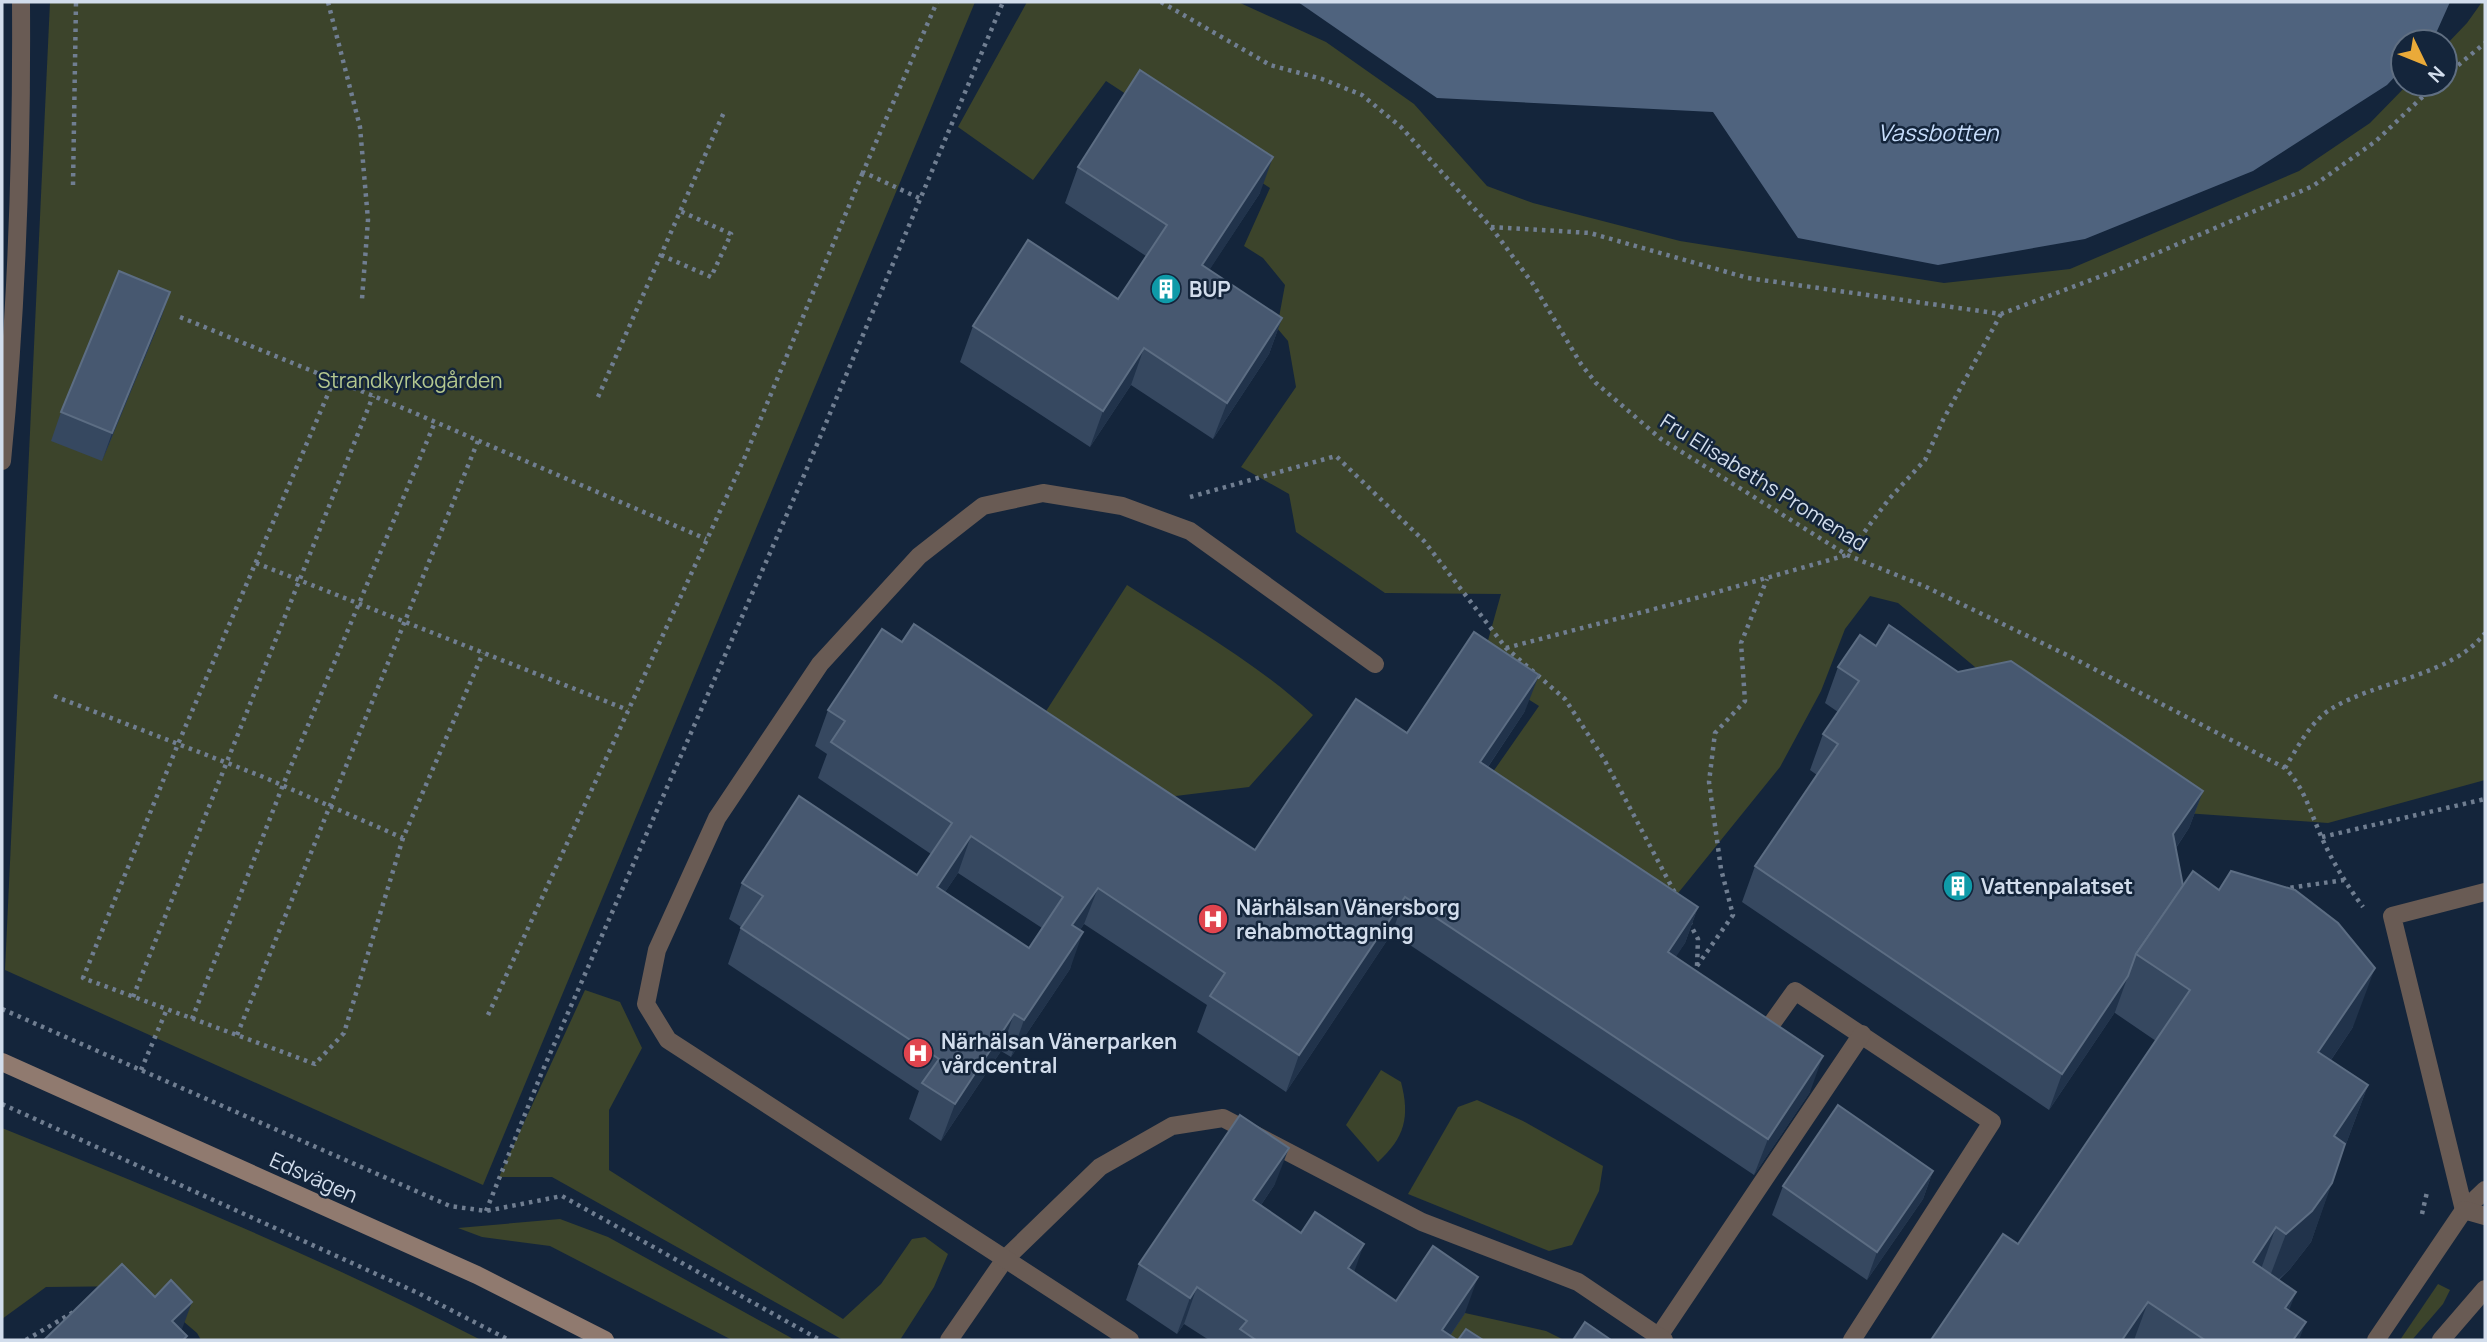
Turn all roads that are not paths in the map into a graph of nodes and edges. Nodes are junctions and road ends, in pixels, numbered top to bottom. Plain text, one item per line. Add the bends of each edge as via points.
1 (21, 2) edge
2 (4, 416) edge
3 (2, 461) edge
4 (1375, 664) dead end
5 (2485, 892) edge
6 (1862, 1034) junction
7 (1759, 1041) edge
8 (2, 1062) edge
9 (2485, 1190) edge
10 (2464, 1210) junction
11 (2485, 1216) edge
12 (1005, 1259) junction
13 (2485, 1289) edge
14 (1661, 1338) edge
15 (605, 1340) edge
16 (949, 1340) edge
17 (1130, 1340) edge
18 (1852, 1340) edge
19 (2376, 1340) edge
20 (2441, 1340) edge

1 - 2 street via 18,240
2 - 3 street
4 - 12 street via 1190,531 1122,506 1043,493 983,506 919,556 820,664 717,818 657,950 646,1004 668,1040
5 - 10 street via 2392,916
6 - 7 street via 1795,991
6 - 14 street
6 - 18 street via 1992,1122
8 - 15 main road, Edsvägen via 477,1275
9 - 10 street
10 - 11 street
10 - 19 street
12 - 14 street via 1100,1167 1172,1126 1223,1118 1422,1222 1578,1282
12 - 16 street
12 - 17 street
13 - 20 street

